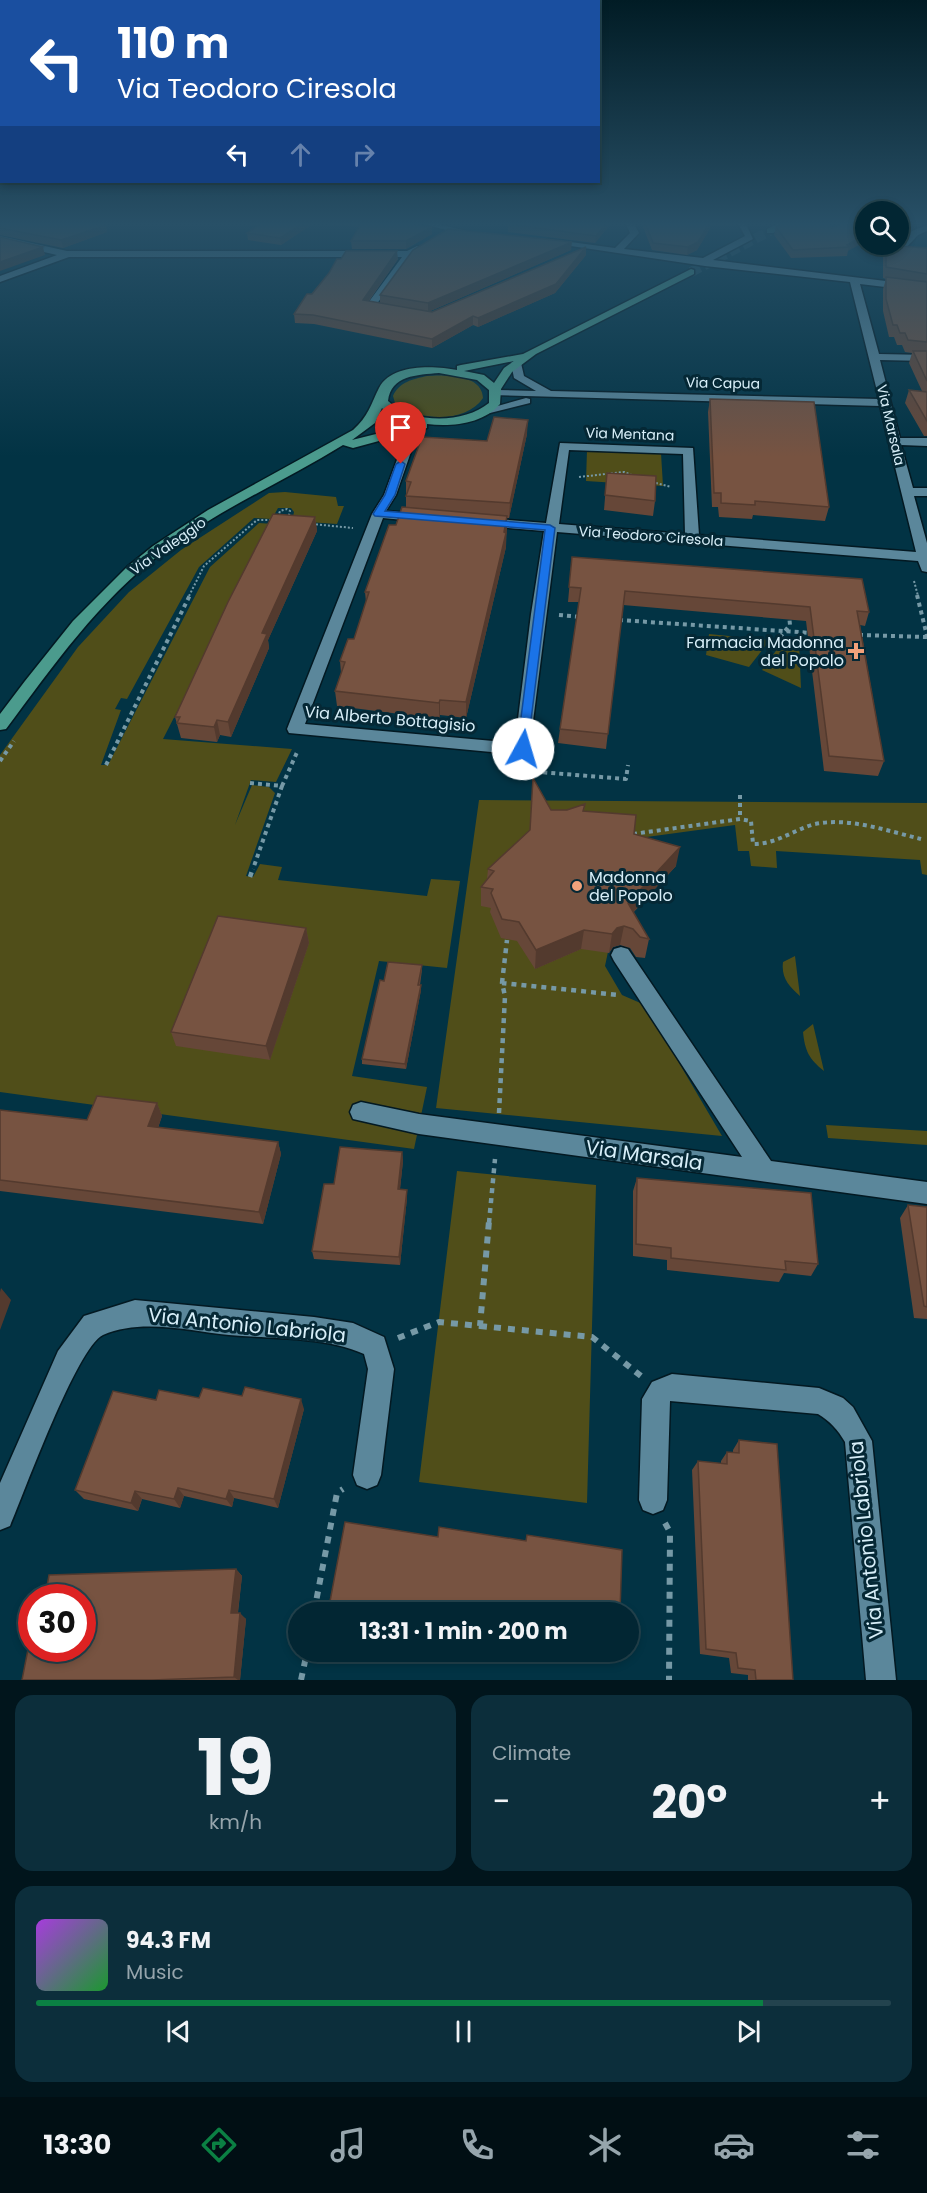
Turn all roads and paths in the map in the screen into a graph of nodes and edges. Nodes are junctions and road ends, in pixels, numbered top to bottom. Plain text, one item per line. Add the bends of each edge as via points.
1 (375, 300) edge
2 (635, 300) edge
3 (860, 300) edge
4 (394, 311) edge
5 (532, 352) junction
6 (876, 357) junction
7 (927, 358) edge
8 (516, 363) junction
9 (439, 370) junction
10 (496, 391) junction
11 (561, 396) junction
12 (381, 397) junction
13 (884, 403) junction
14 (486, 411) junction
15 (460, 421) junction
16 (893, 441) junction
17 (927, 442) edge
18 (406, 449) dead end
19 (319, 456) junction
20 (558, 479) junction
21 (690, 489) junction
22 (907, 492) junction
23 (927, 492) edge
24 (378, 514) junction
25 (433, 518) edge
26 (468, 521) edge
27 (287, 522) edge
28 (310, 524) edge
29 (550, 528) junction
30 (372, 530) junction
31 (692, 539) junction
32 (926, 563) edge
33 (789, 613) edge
34 (538, 614) junction
35 (584, 617) edge
36 (619, 620) edge
37 (783, 632) junction
38 (816, 633) edge
39 (849, 634) edge
40 (780, 637) dead end
41 (927, 637) edge
42 (0, 725) edge
43 (307, 751) dead end
44 (106, 765) dead end
45 (250, 783) dead end
46 (282, 786) junction
47 (740, 795) dead end
48 (740, 819) junction
49 (633, 834) edge
50 (921, 839) dead end
51 (250, 877) dead end
52 (507, 940) edge
53 (621, 955) dead end
54 (502, 983) junction
55 (649, 998) junction
56 (361, 1112) dead end
57 (497, 1134) junction
58 (766, 1173) junction
59 (927, 1193) edge
60 (480, 1326) junction
61 (375, 1347) junction
62 (661, 1391) junction
63 (367, 1475) joint
64 (653, 1500) joint
65 (0, 1516) edge
66 (316, 1602) edge
67 (305, 1662) edge
68 (301, 1680) edge
69 (669, 1680) edge
70 (881, 1680) edge

1 - 4 street via 370,307
2 - 5 main road
3 - 6 street, Via Marsala
5 - 8 main road
5 - 9 main road via 482,366
6 - 7 street
6 - 13 street, Via Marsala
8 - 10 main road via 501,377
8 - 11 street, Via Capua via 519,378 525,383
9 - 10 main road via 474,375
9 - 12 main road, Via Valeggio via 404,375 383,389
10 - 11 street, Via Capua
10 - 14 main road via 496,399
11 - 13 street, Via Capua
11 - 14 street, Via Capua
12 - 15 main road via 384,405 406,418 441,423
12 - 19 main road, Via Valeggio via 371,421
13 - 16 street, Via Marsala
14 - 15 main road
15 - 19 main road, Via Valeggio via 387,433
16 - 17 street
16 - 22 street, Via Marsala
18 - 24 street, Via Alberto Bottagisio via 390,495
19 - 42 main road, Via Valeggio via 207,518 133,569 67,638
20 - 21 path via 624,472 663,486
20 - 21 street, Via Mentana via 564,446 689,451
20 - 29 street, Via Mentana
21 - 31 street, Via Mentana
22 - 23 street
22 - 32 street, Via Marsala
24 - 25 street
24 - 30 street, Via Alberto Bottagisio
26 - 29 street, Via Teodoro Ciresola
27 - 44 path via 290,511 286,509 280,511 277,520 257,520 204,567
28 - 30 path
29 - 31 street, Via Teodoro Ciresola
29 - 34 street, Via Alberto Bottagisio
30 - 34 street, Via Alberto Bottagisio via 295,729 523,749
31 - 32 street, Via Teodoro Ciresola
33 - 37 path via 790,625
34 - 35 path
36 - 37 path
37 - 38 path
37 - 40 path
39 - 41 path
43 - 46 path via 296,750
45 - 46 path
46 - 51 path
47 - 48 path
48 - 49 path
48 - 50 path via 751,820 753,844 770,845 805,827 825,823
52 - 54 path
53 - 55 street
54 - 55 path
54 - 57 path via 505,996
55 - 58 street
56 - 57 street, Via Marsala via 419,1125
57 - 58 street, Via Marsala
57 - 60 path
58 - 59 street, Via Marsala
60 - 61 path via 439,1322
60 - 62 path via 592,1337
61 - 63 street via 381,1370
61 - 65 street, Via Antonio Labriola via 353,1336 314,1330 135,1313 93,1325 67,1360
62 - 64 street via 655,1399
62 - 70 street, Via Antonio Labriola via 672,1387 819,1401 835,1407 850,1423 858,1441
63 - 66 path via 337,1492
64 - 69 path via 670,1532
67 - 68 path

